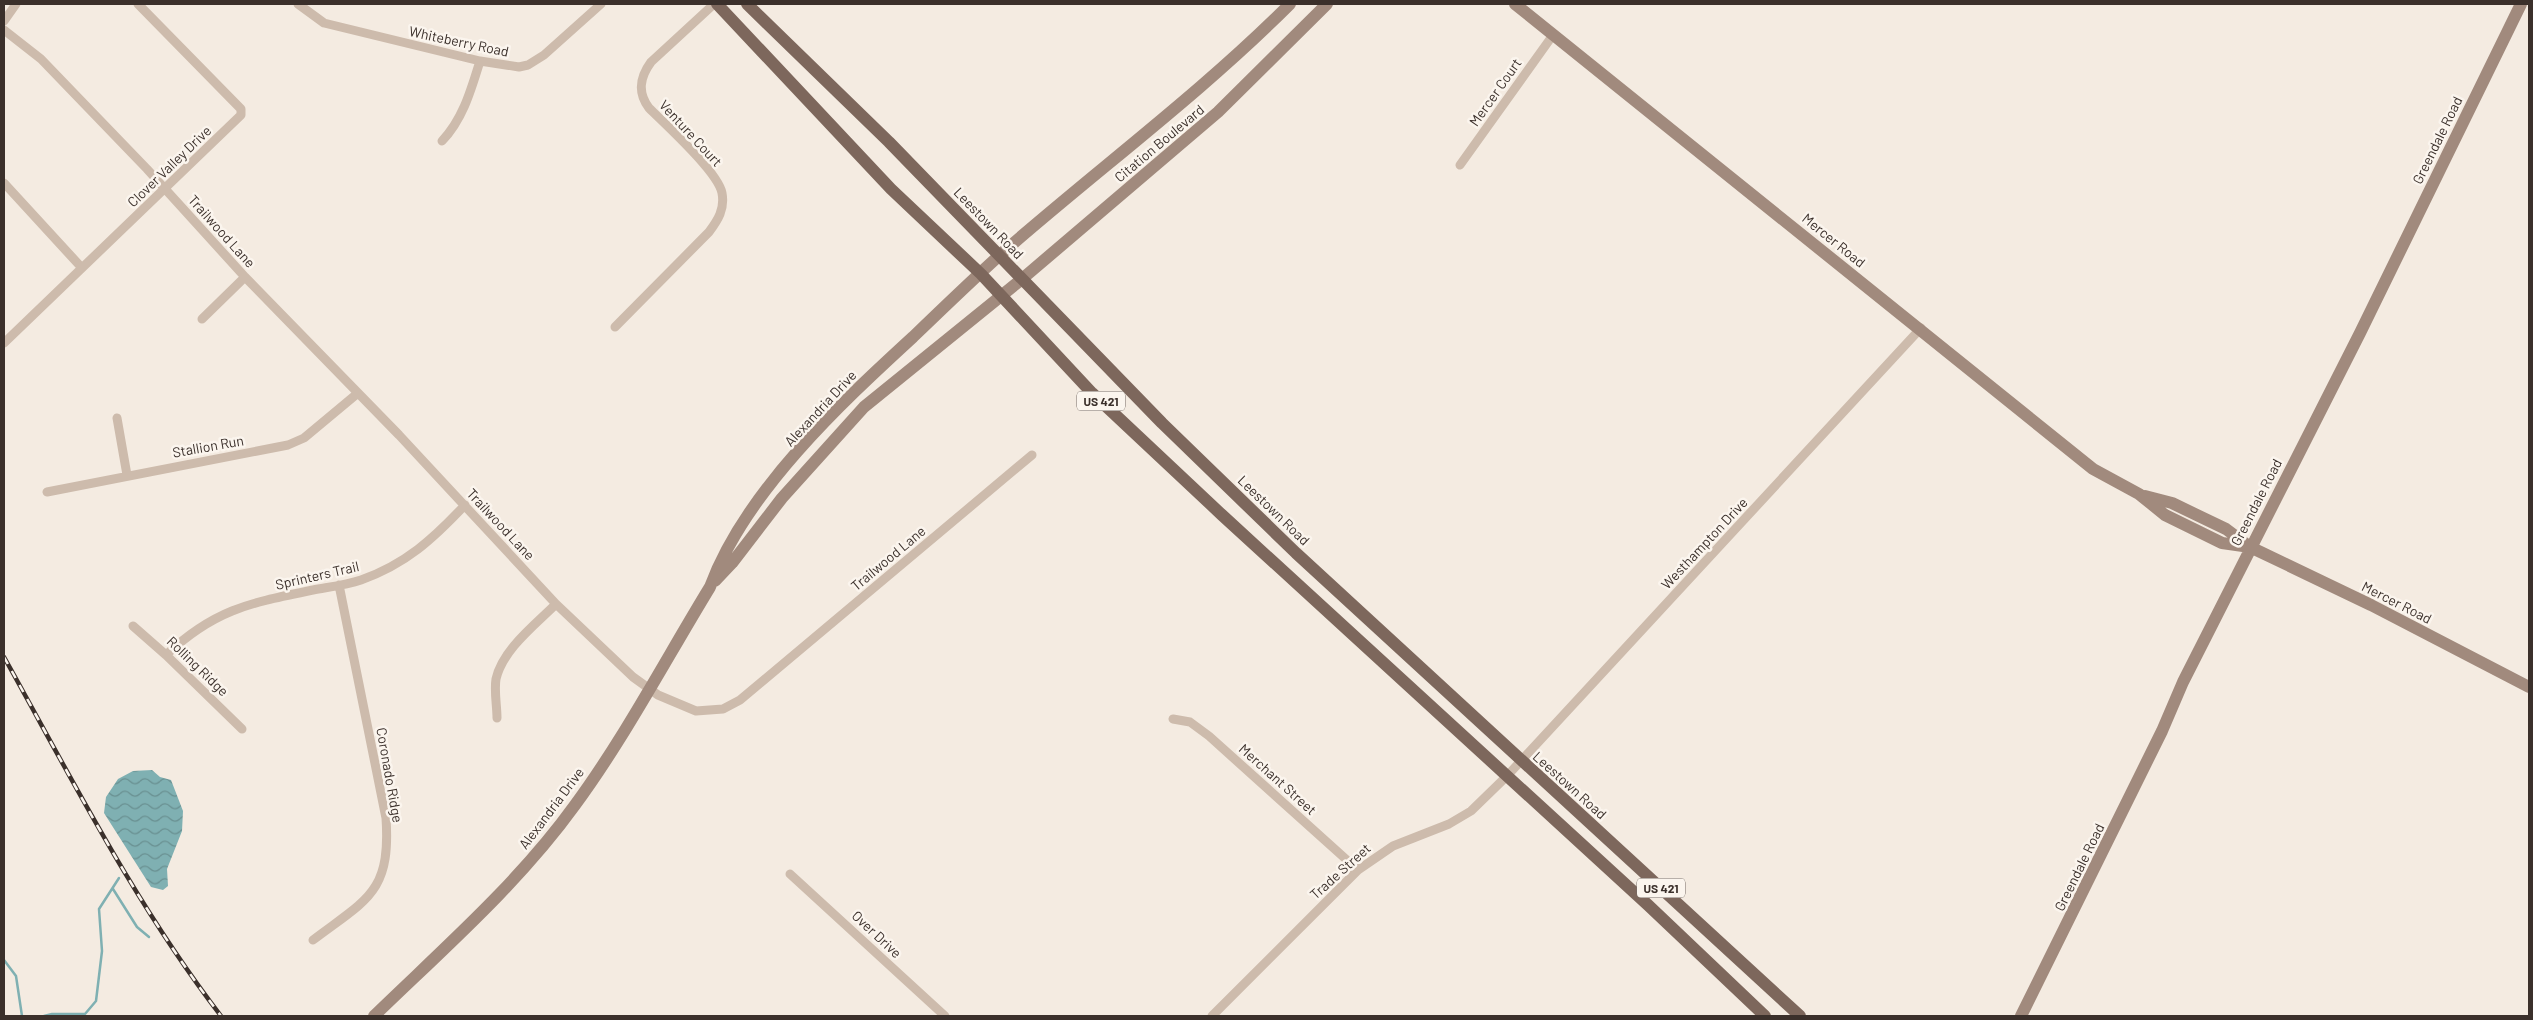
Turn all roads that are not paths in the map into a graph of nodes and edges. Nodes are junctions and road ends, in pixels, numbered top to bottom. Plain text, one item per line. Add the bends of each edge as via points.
1 (16, 4) edge
2 (138, 4) edge
3 (298, 4) edge
4 (601, 4) edge
5 (715, 4) edge
6 (747, 4) edge
7 (1290, 4) edge
8 (1327, 4) edge
9 (1515, 4) edge
10 (2521, 4) edge
11 (4, 21) edge
12 (4, 30) edge
13 (1553, 35) junction
14 (480, 61) junction
15 (442, 141) dead end
16 (1460, 166) dead end
17 (4, 184) edge
18 (165, 189) junction
19 (999, 256) junction
20 (82, 268) junction
21 (981, 274) junction
22 (245, 278) junction
23 (1022, 279) junction
24 (1002, 295) junction
25 (202, 319) dead end
26 (615, 327) dead end
27 (1921, 328) junction
28 (4, 343) edge
29 (358, 392) junction
30 (117, 418) dead end
31 (1032, 455) dead end
32 (127, 475) junction
33 (47, 492) dead end
34 (465, 505) junction
35 (2250, 547) junction
36 (339, 585) junction
37 (710, 587) junction
38 (556, 604) junction
39 (133, 626) dead end
40 (166, 655) junction
41 (2529, 687) edge
42 (648, 689) junction
43 (497, 718) dead end
44 (1174, 719) dead end
45 (242, 729) dead end
46 (1521, 761) junction
47 (1507, 776) junction
48 (1358, 870) junction
49 (790, 874) dead end
50 (313, 940) dead end
51 (374, 1016) edge
52 (945, 1016) edge
53 (1212, 1016) edge
54 (1766, 1016) edge
55 (1800, 1016) edge
56 (2021, 1016) edge

1 - 11 street
2 - 18 street, Clover Valley Drive via 242,112
3 - 14 street, Whiteberry Road via 324,23
4 - 14 street, Whiteberry Road via 544,55 528,65 506,67
5 - 21 main road, US 421 via 891,189
5 - 26 street, Venture Court via 651,62 641,87 649,108 719,184 723,206 719,219
6 - 19 main road, Leestown Road / US 421 via 889,142
7 - 19 street, Citation Boulevard via 1204,84
8 - 23 street, Citation Boulevard via 1218,112
9 - 13 street, Mercer Road
10 - 35 street, Greendale Road via 2364,326
12 - 18 street, Trailwood Lane via 41,59
13 - 16 street, Mercer Court
13 - 27 street, Mercer Road
14 - 15 street via 460,117
17 - 20 street
18 - 20 street, Clover Valley Drive
18 - 22 street, Trailwood Lane
19 - 21 street, Citation Boulevard
19 - 23 main road, Leestown Road / US 421
20 - 28 street, Clover Valley Drive
21 - 24 main road, US 421
21 - 37 street, Alexandria Drive via 867,379 781,471 720,560
22 - 25 street
22 - 29 street, Trailwood Lane
23 - 24 street, Citation Boulevard
23 - 46 main road, Leestown Road / US 421 via 1162,423 1296,553
24 - 37 street, Alexandria Drive via 864,407 782,498
24 - 47 main road, US 421 via 1092,393
27 - 35 street, Mercer Road via 2093,469 2139,494 2165,515 2222,542
27 - 46 street, Westhampton Drive
29 - 32 street, Stallion Run via 304,438 288,445
29 - 34 street, Trailwood Lane
30 - 32 street
31 - 42 street, Trailwood Lane via 740,700 723,709 696,710
32 - 33 street, Stallion Run
34 - 36 street, Sprinters Trail via 434,538 400,562 359,581
34 - 38 street, Trailwood Lane
35 - 41 street, Mercer Road
35 - 56 street, Greendale Road
36 - 40 street, Sprinters Trail via 256,602 228,612 195,630
36 - 50 street, Coronado Ridge via 386,818 388,847 382,875 371,896
37 - 42 street, Alexandria Drive
38 - 42 street, Trailwood Lane
38 - 43 street via 520,640 501,667 496,680
39 - 40 street, Rolling Ridge
40 - 45 street, Rolling Ridge
42 - 51 street, Alexandria Drive via 584,792 531,860
44 - 48 street, Merchant Street via 1190,722 1209,736
46 - 47 street, Westhampton Drive
46 - 55 main road, Leestown Road / US 421
47 - 48 street, Trade Street via 1463,815 1436,830 1393,846
47 - 54 main road, US 421
48 - 53 street, Trade Street
49 - 52 street, Over Drive

